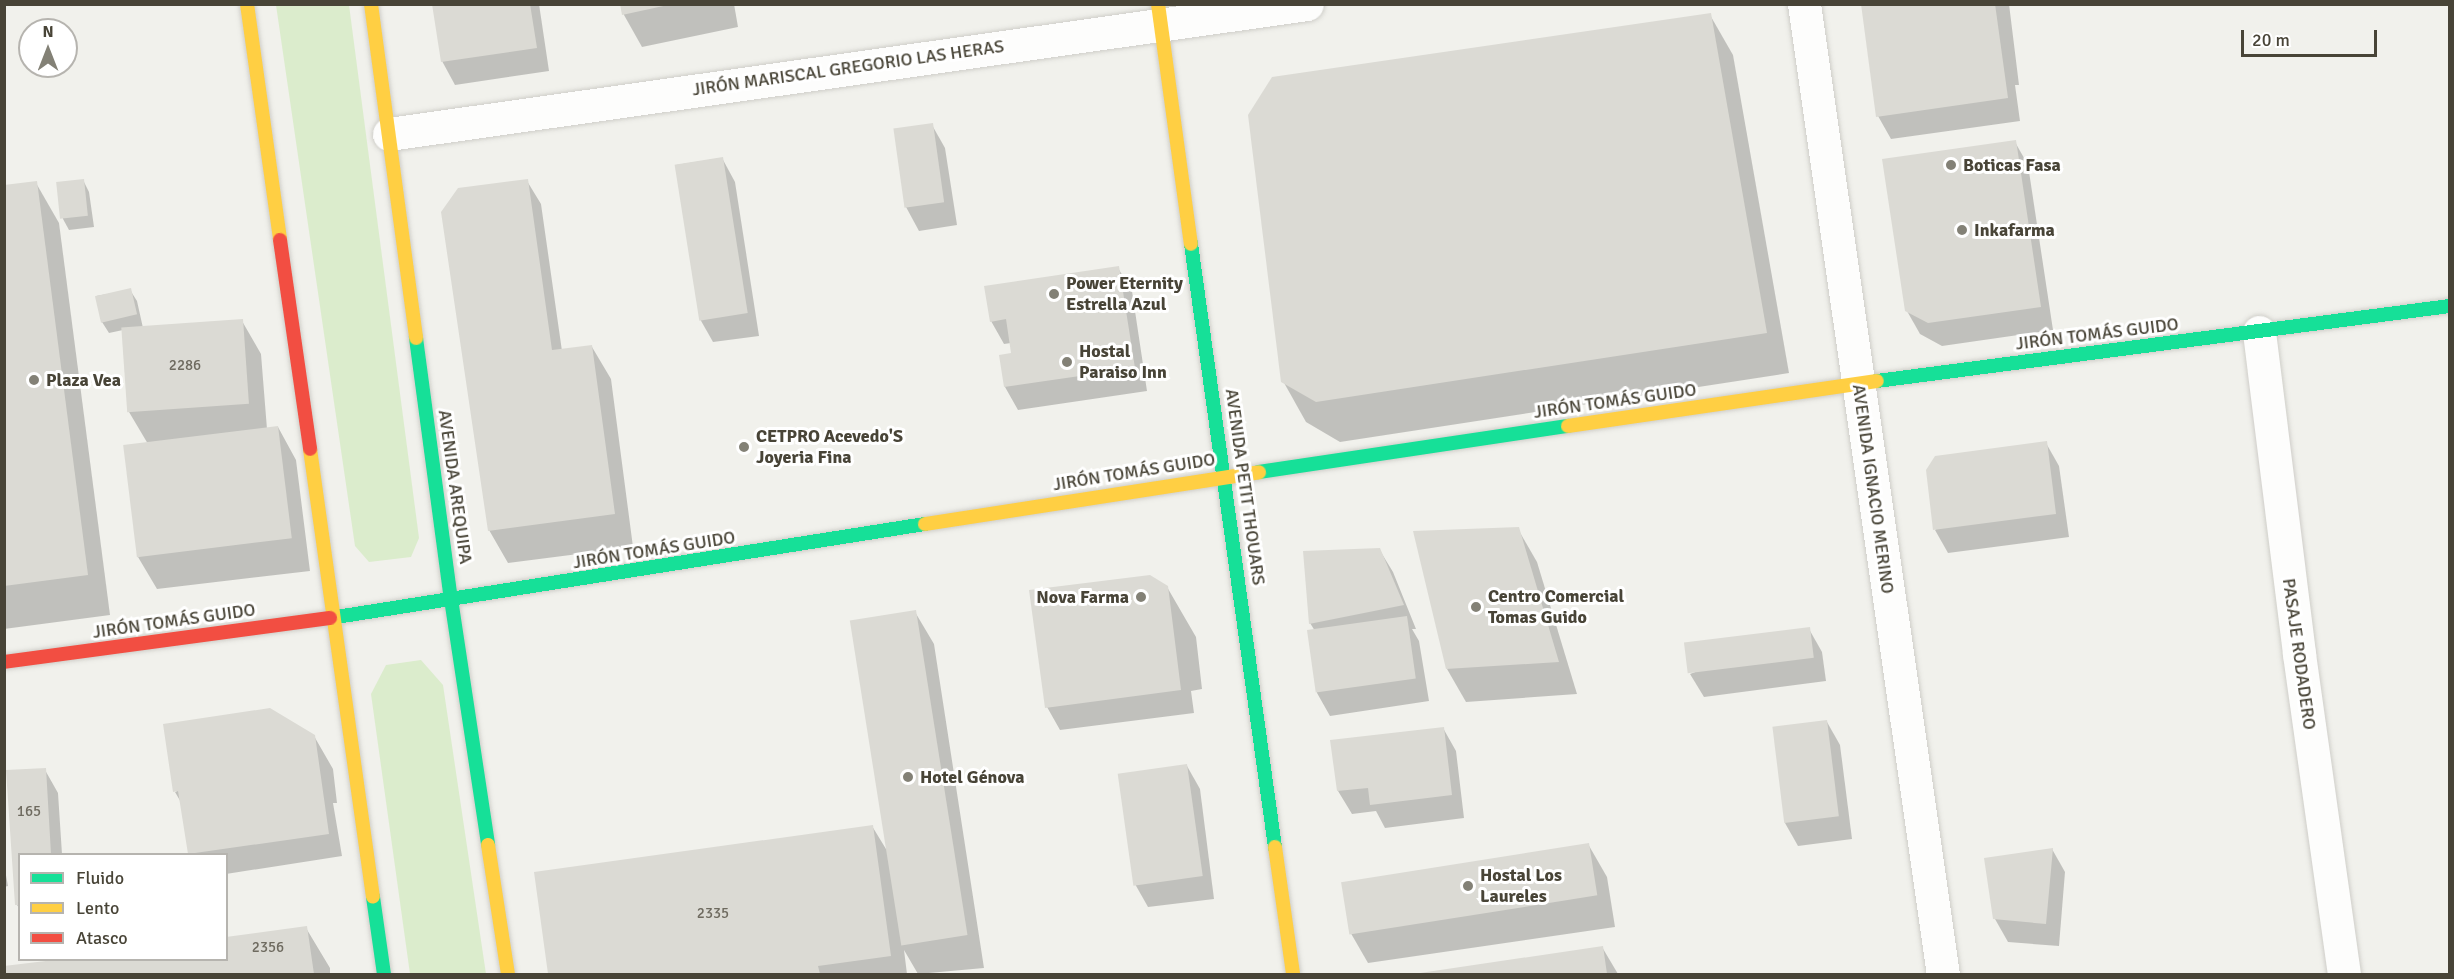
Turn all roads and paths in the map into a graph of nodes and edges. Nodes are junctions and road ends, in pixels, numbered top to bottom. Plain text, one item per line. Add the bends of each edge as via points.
1 (247, 4) edge
2 (371, 4) edge
3 (1307, 4) edge
4 (1804, 4) edge
5 (1160, 14) edge
6 (389, 134) junction
7 (2450, 306) edge
8 (2259, 332) junction
9 (1858, 384) junction
10 (1225, 476) junction
11 (451, 599) junction
12 (335, 618) junction
13 (4, 662) edge
14 (384, 975) edge
15 (508, 975) edge
16 (1293, 975) edge
17 (1943, 975) edge
18 (2344, 975) edge

1 - 12 main road
2 - 6 main road, AVENIDA AREQUIPA
3 - 5 street, JIRÓN MARISCAL GREGORIO LAS HERAS
4 - 9 street, AVENIDA IGNACIO MERINO
5 - 6 street, JIRÓN MARISCAL GREGORIO LAS HERAS
5 - 10 main road, AVENIDA PETIT THOUARS
6 - 11 main road, AVENIDA AREQUIPA
7 - 8 main road, JIRÓN TOMÁS GUIDO
8 - 9 main road, JIRÓN TOMÁS GUIDO
8 - 18 street, PASAJE RODADERO
9 - 10 main road, JIRÓN TOMÁS GUIDO
9 - 17 street, AVENIDA IGNACIO MERINO
10 - 11 main road, JIRÓN TOMÁS GUIDO
10 - 16 main road, AVENIDA PETIT THOUARS
11 - 12 main road, JIRÓN TOMÁS GUIDO
11 - 15 main road, AVENIDA AREQUIPA
12 - 13 main road, JIRÓN TOMÁS GUIDO
12 - 14 main road

